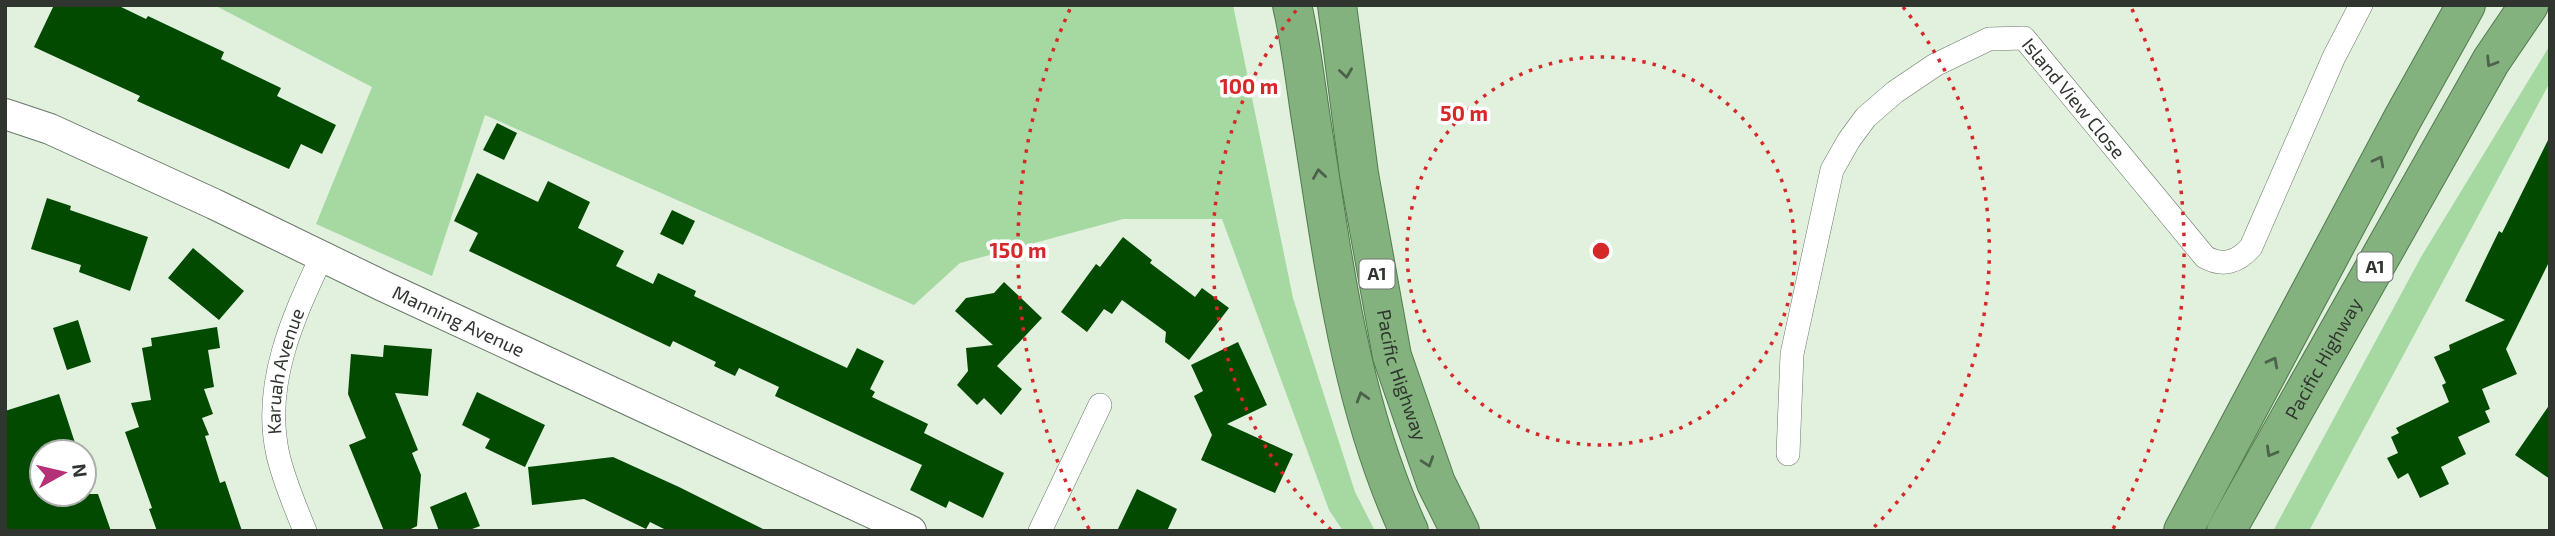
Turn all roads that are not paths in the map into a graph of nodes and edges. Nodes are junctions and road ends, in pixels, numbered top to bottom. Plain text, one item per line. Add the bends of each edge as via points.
1 (1292, 5) edge
2 (1337, 5) edge
3 (2361, 5) edge
4 (2466, 5) edge
5 (2489, 5) edge
6 (2529, 5) edge
7 (5, 114) edge
8 (2422, 185) junction
9 (322, 256) junction
10 (1100, 404) dead end
11 (1788, 454) dead end
12 (305, 531) edge
13 (911, 531) edge
14 (1040, 531) edge
15 (1409, 531) edge
16 (1460, 531) edge
17 (2183, 531) edge
18 (2226, 531) edge

15 -> 1 highway, A1 via 1359,388 1336,283
2 -> 16 highway, Pacific Highway / A1 via 1359,174 1392,356 1436,483
3 - 11 street, Island View Close via 2251,247 2242,258 2229,262 2216,263 2205,257 2024,38 1989,39 1935,65 1895,92 1866,117 1832,170 1792,354
17 -> 4 highway, A1
5 - 8 highway via 2431,123
6 -> 8 highway, Pacific Highway / A1 via 2491,61
7 - 9 street, Manning Avenue via 50,129
8 -> 18 highway, Pacific Highway / A1
9 - 12 street, Karuah Avenue via 283,350 274,415 277,454
9 - 13 street, Manning Avenue
10 - 14 street

